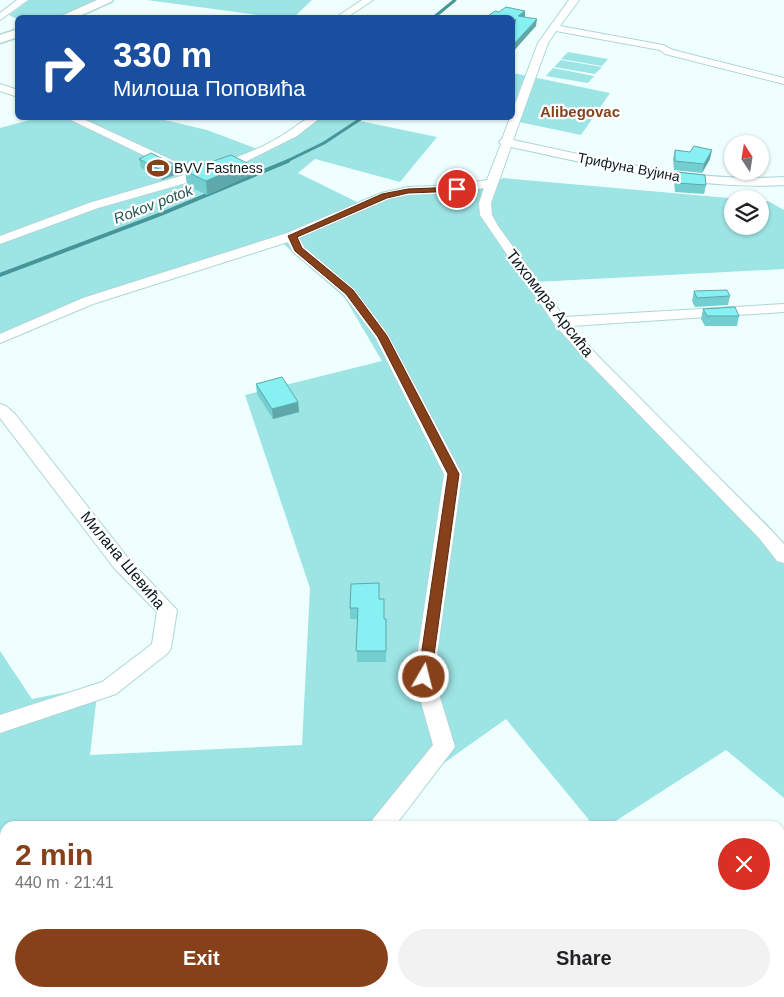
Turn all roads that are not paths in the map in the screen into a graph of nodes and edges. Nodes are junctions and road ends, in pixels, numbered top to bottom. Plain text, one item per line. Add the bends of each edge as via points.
1 (23, 0) edge
2 (107, 0) edge
3 (368, 0) edge
4 (574, 0) edge
5 (70, 15) edge
6 (344, 15) edge
7 (0, 17) edge
8 (0, 27) edge
9 (554, 28) junction
10 (15, 34) edge
11 (15, 34) edge
12 (0, 39) edge
13 (784, 81) edge
14 (0, 87) edge
15 (15, 93) edge
16 (515, 118) edge
17 (77, 120) edge
18 (311, 120) edge
19 (514, 120) edge
20 (506, 142) junction
21 (196, 176) junction
22 (784, 181) edge
23 (492, 183) junction
24 (292, 236) junction
25 (0, 240) edge
26 (784, 308) edge
27 (560, 322) junction
28 (0, 339) edge
29 (0, 410) edge
30 (784, 556) edge
31 (0, 724) edge
32 (386, 821) edge

1 - 7 street
2 - 5 main road
3 - 6 street
4 - 9 street, Тихомира Арсића
8 - 10 street
9 - 13 street via 663,48
9 - 16 street, Тихомира Арсића via 543,43
11 - 12 main road
14 - 15 street
17 - 21 street
18 - 21 street via 273,144
19 - 20 street, Тихомира Арсића
20 - 22 street, Трифуна Вујина via 668,176 749,183
20 - 23 street, Тихомира Арсића
21 - 25 street via 106,201
23 - 24 street via 384,196
23 - 27 street, Тихомира Арсића via 485,203 486,216
24 - 28 street via 88,301
24 - 32 street via 298,249 349,292 382,336 453,474 424,677 444,747
26 - 27 street
27 - 30 street, Тихомира Арсића
29 - 31 street, Милана Шевића via 121,563 167,610 161,648 109,688

